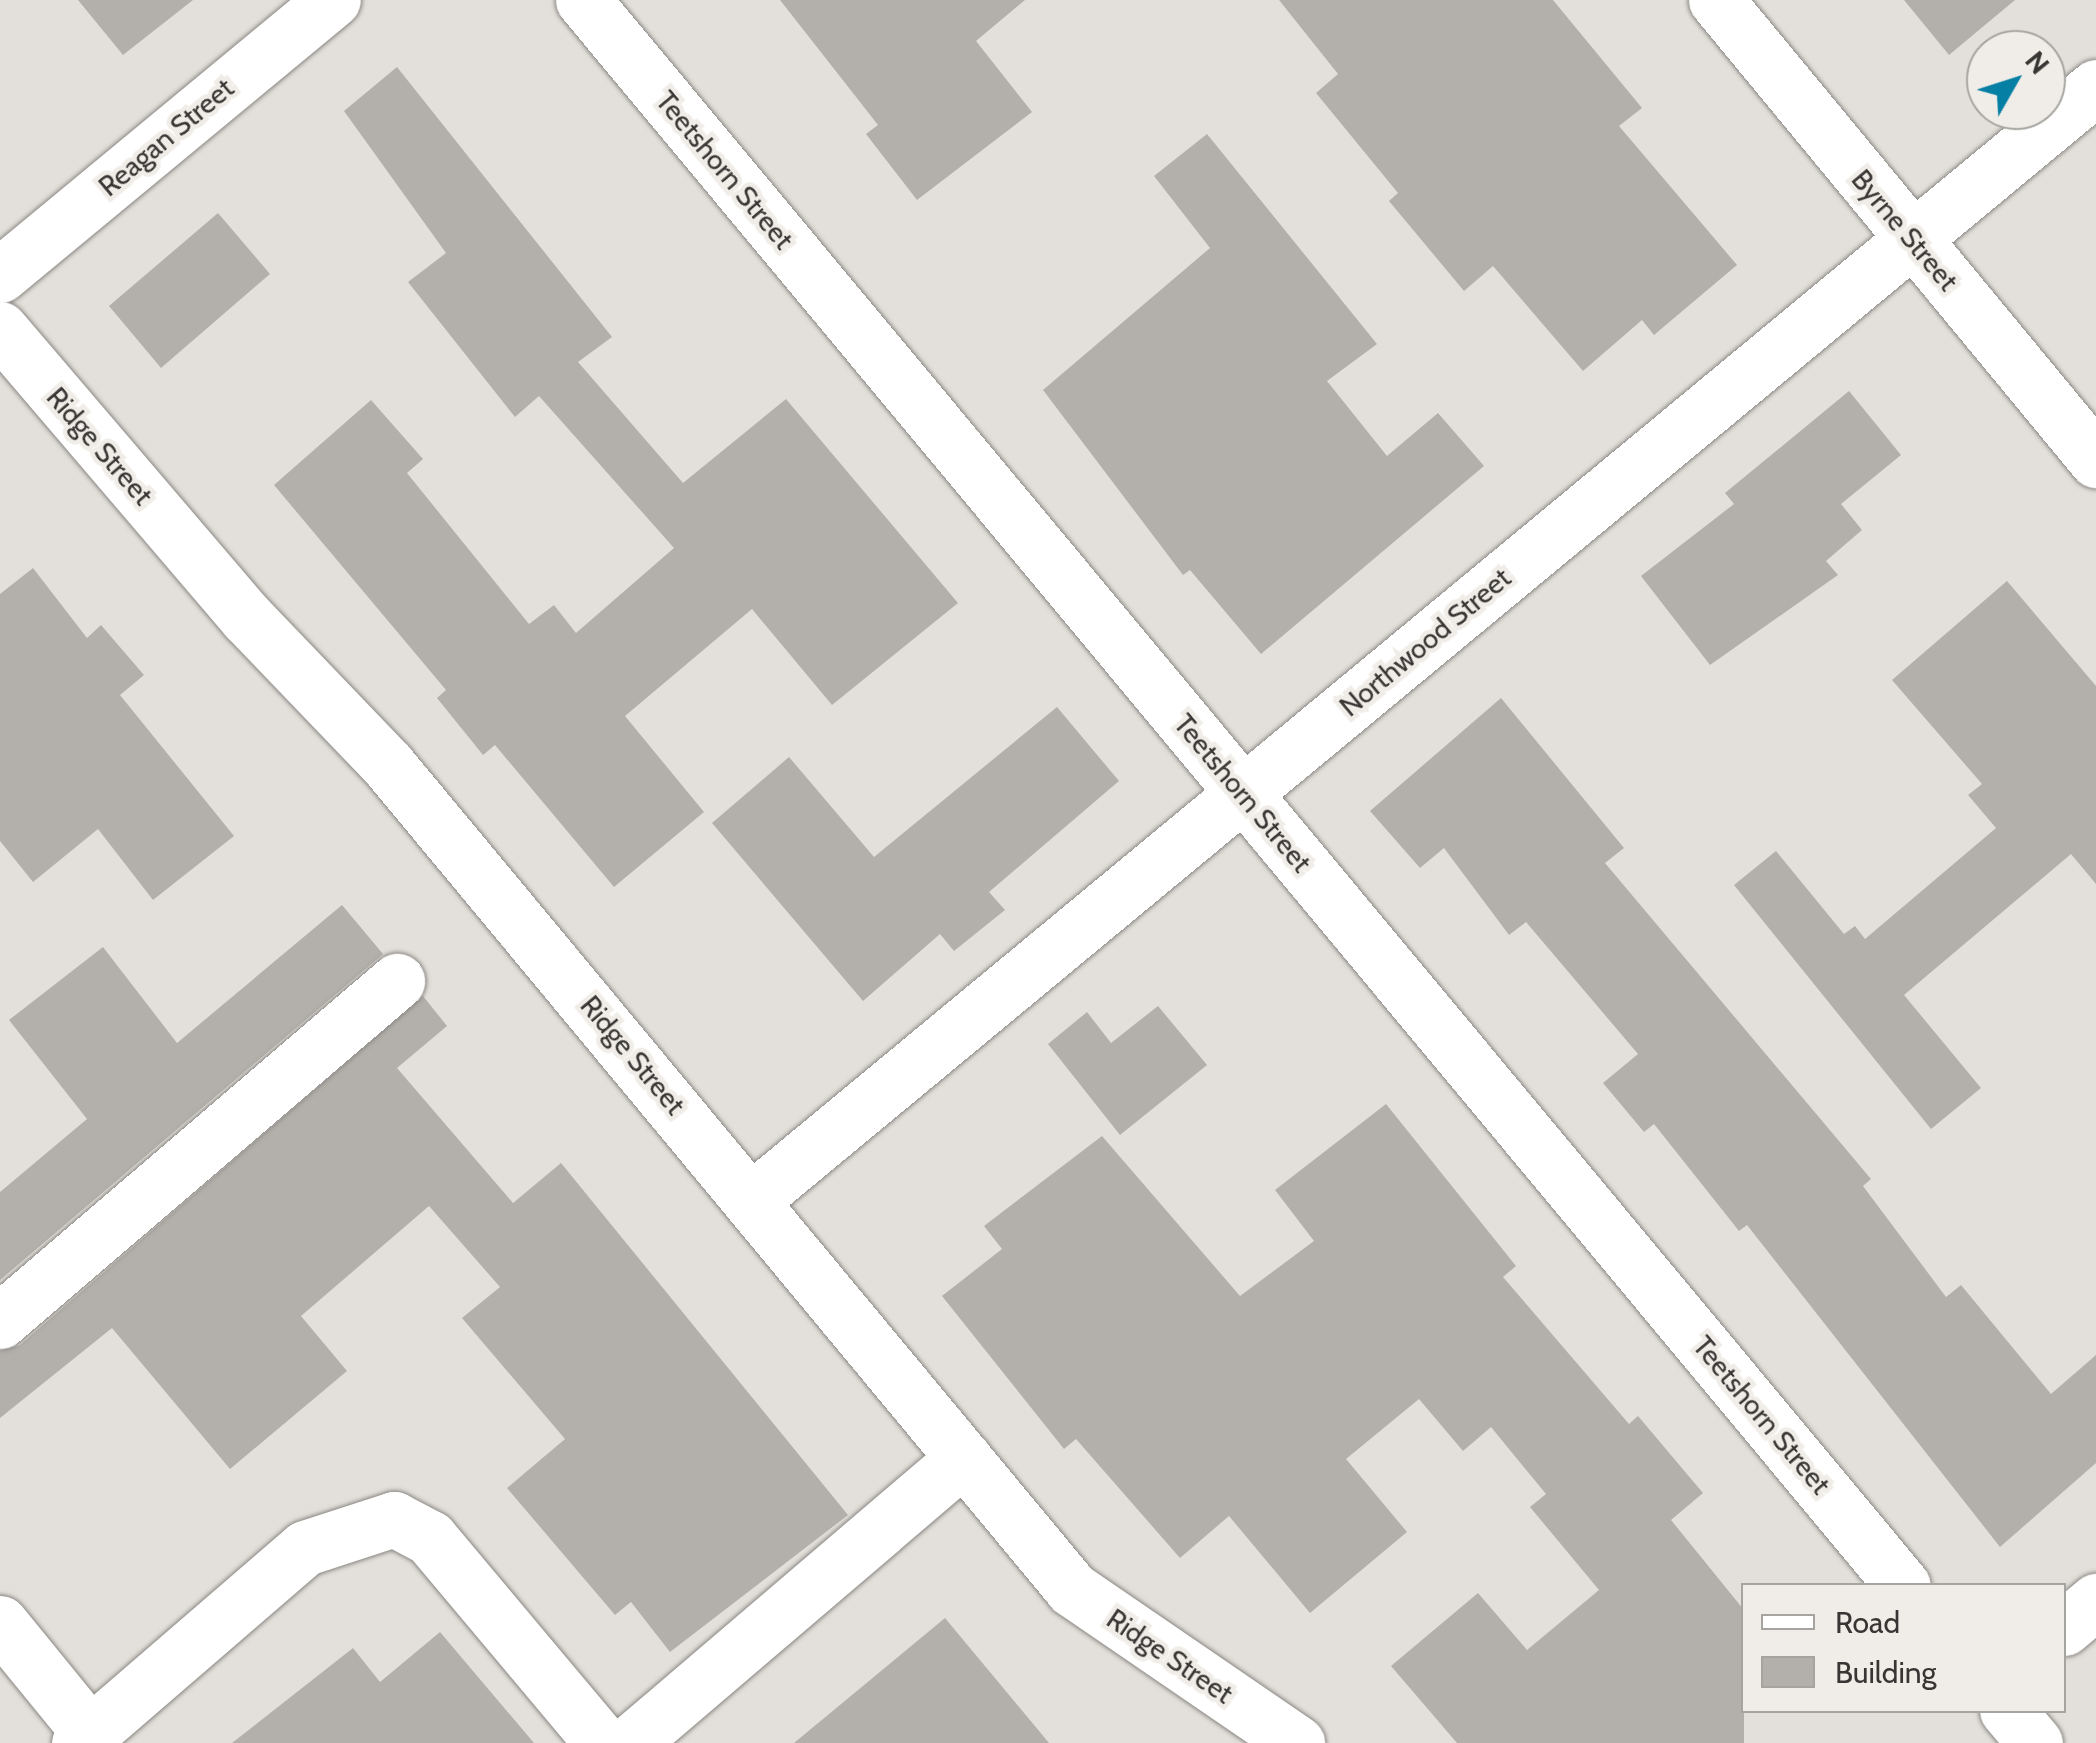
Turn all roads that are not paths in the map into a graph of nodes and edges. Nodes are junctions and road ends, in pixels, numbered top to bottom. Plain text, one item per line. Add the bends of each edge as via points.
1 (333, 0) edge
2 (584, 0) edge
3 (1716, 0) edge
4 (2096, 87) edge
5 (1912, 238) junction
6 (0, 275) edge
7 (0, 329) edge
8 (2096, 460) edge
9 (1243, 792) junction
10 (398, 981) dead end
11 (754, 1198) junction
12 (0, 1321) edge
13 (964, 1458) junction
14 (1901, 1583) edge
15 (2096, 1601) edge
16 (0, 1622) edge
17 (2066, 1626) edge
18 (2010, 1713) edge
19 (83, 1737) edge
20 (602, 1743) edge
21 (630, 1743) edge
22 (1296, 1743) edge
23 (2035, 1743) edge

1 - 6 street, Reagan Street
2 - 9 street, Teetshorn Street
3 - 5 street, Byrne Street
4 - 5 street, Northwood Street
5 - 8 street, Byrne Street
5 - 9 street, Northwood Street
7 - 11 street, Ridge Street via 247,618 388,765
9 - 11 street, Northwood Street
9 - 14 street, Teetshorn Street
10 - 12 street
11 - 13 street, Ridge Street
13 - 21 street
13 - 22 street, Ridge Street via 1072,1589
15 - 17 street
16 - 19 street
18 - 23 street
19 - 20 street via 305,1548 394,1518 430,1538

